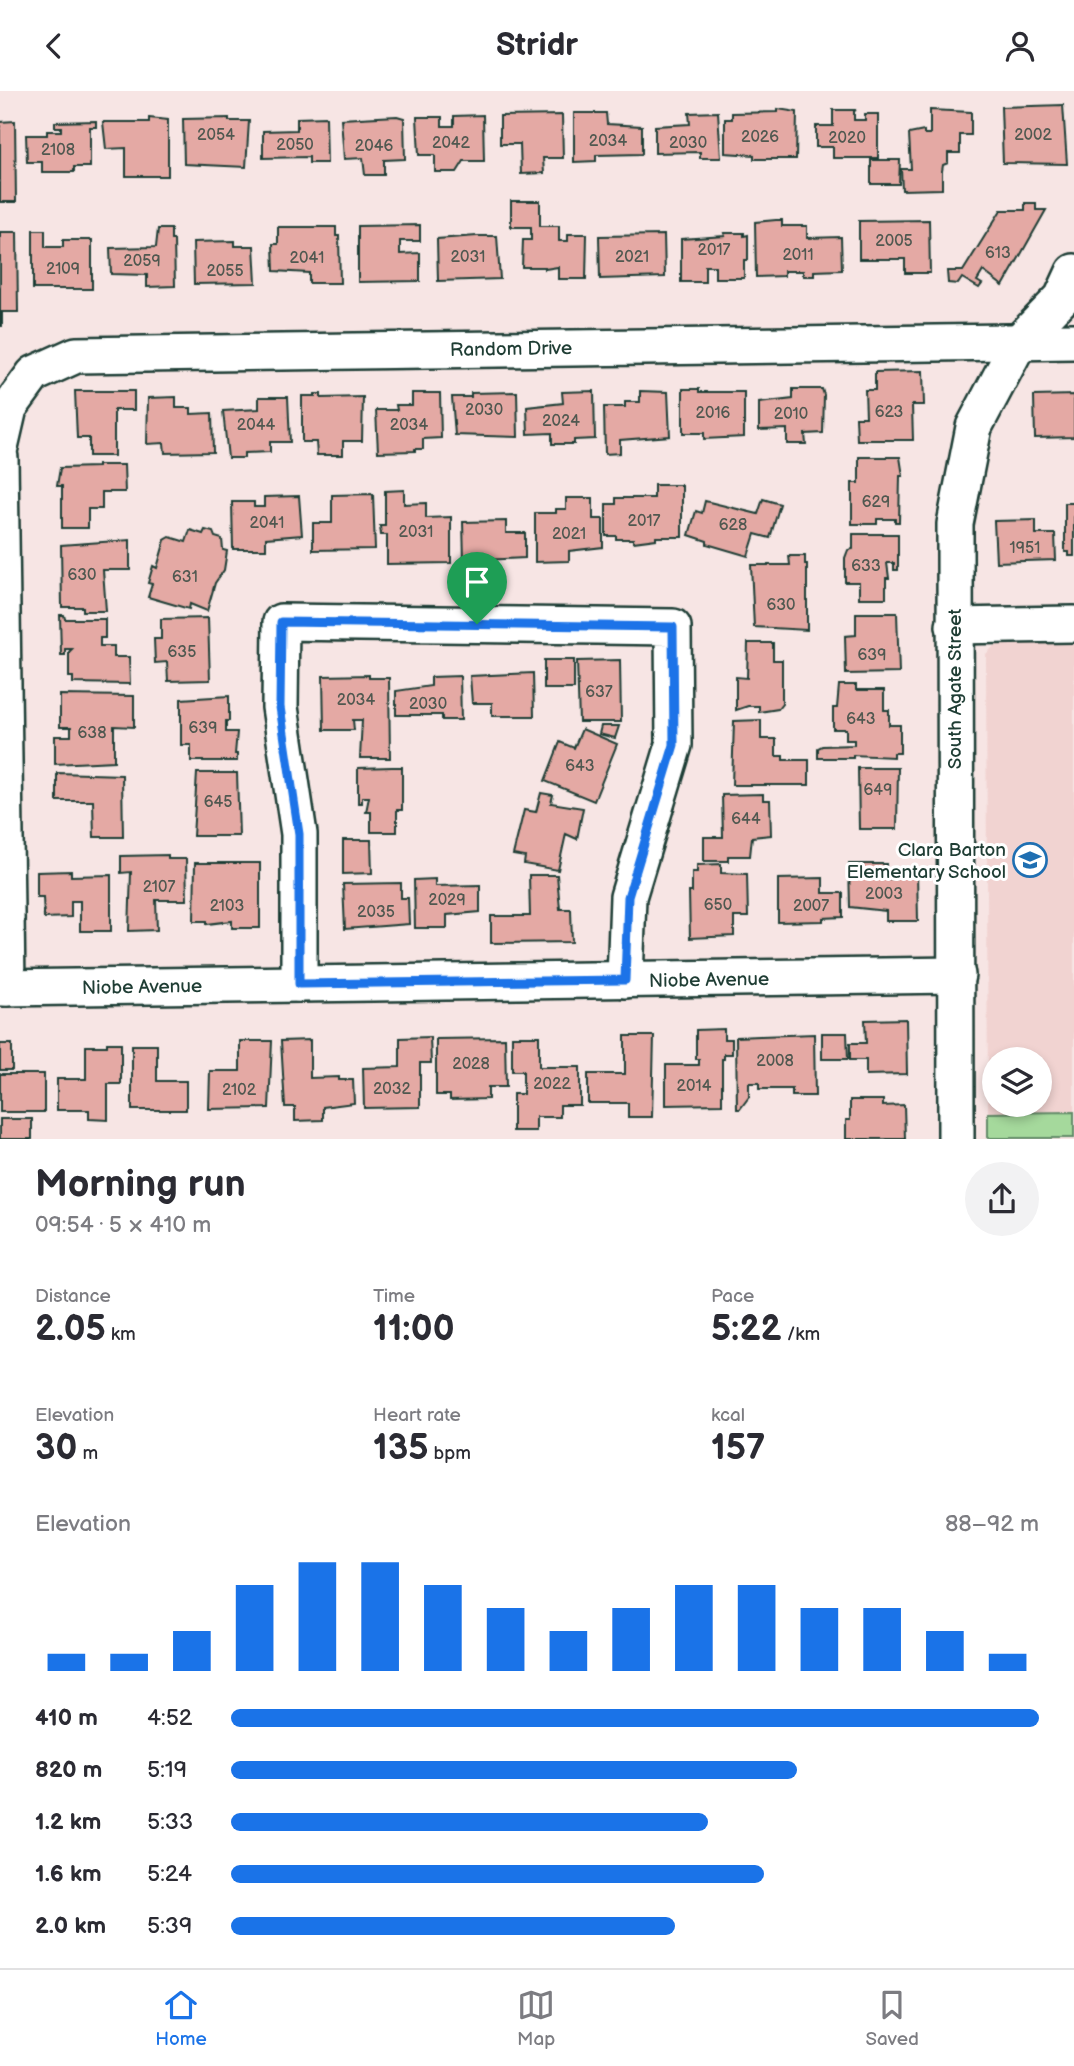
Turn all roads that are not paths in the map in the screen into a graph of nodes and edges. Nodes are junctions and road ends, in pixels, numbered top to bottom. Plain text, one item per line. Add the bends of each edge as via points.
1 (1074, 272) edge
2 (1074, 341) edge
3 (1019, 342) junction
4 (0, 447) edge
5 (0, 458) edge
6 (1074, 624) edge
7 (954, 626) junction
8 (957, 975) junction
9 (625, 980) junction
10 (299, 984) junction
11 (4, 988) edge
12 (956, 1139) edge

1 - 3 street, South Agate Street via 1062,298
2 - 3 street, Random Drive
3 - 4 street, Random Drive via 76,355 34,375 9,408
3 - 7 street, South Agate Street via 974,427 955,524
5 - 11 street
6 - 7 street
7 - 8 street, South Agate Street
8 - 9 street, Niobe Avenue
8 - 12 street, South Agate Street
9 - 10 street, Niobe Avenue
9 - 10 street via 628,897 674,745 673,627 281,622 280,707 299,834
10 - 11 street, Niobe Avenue

